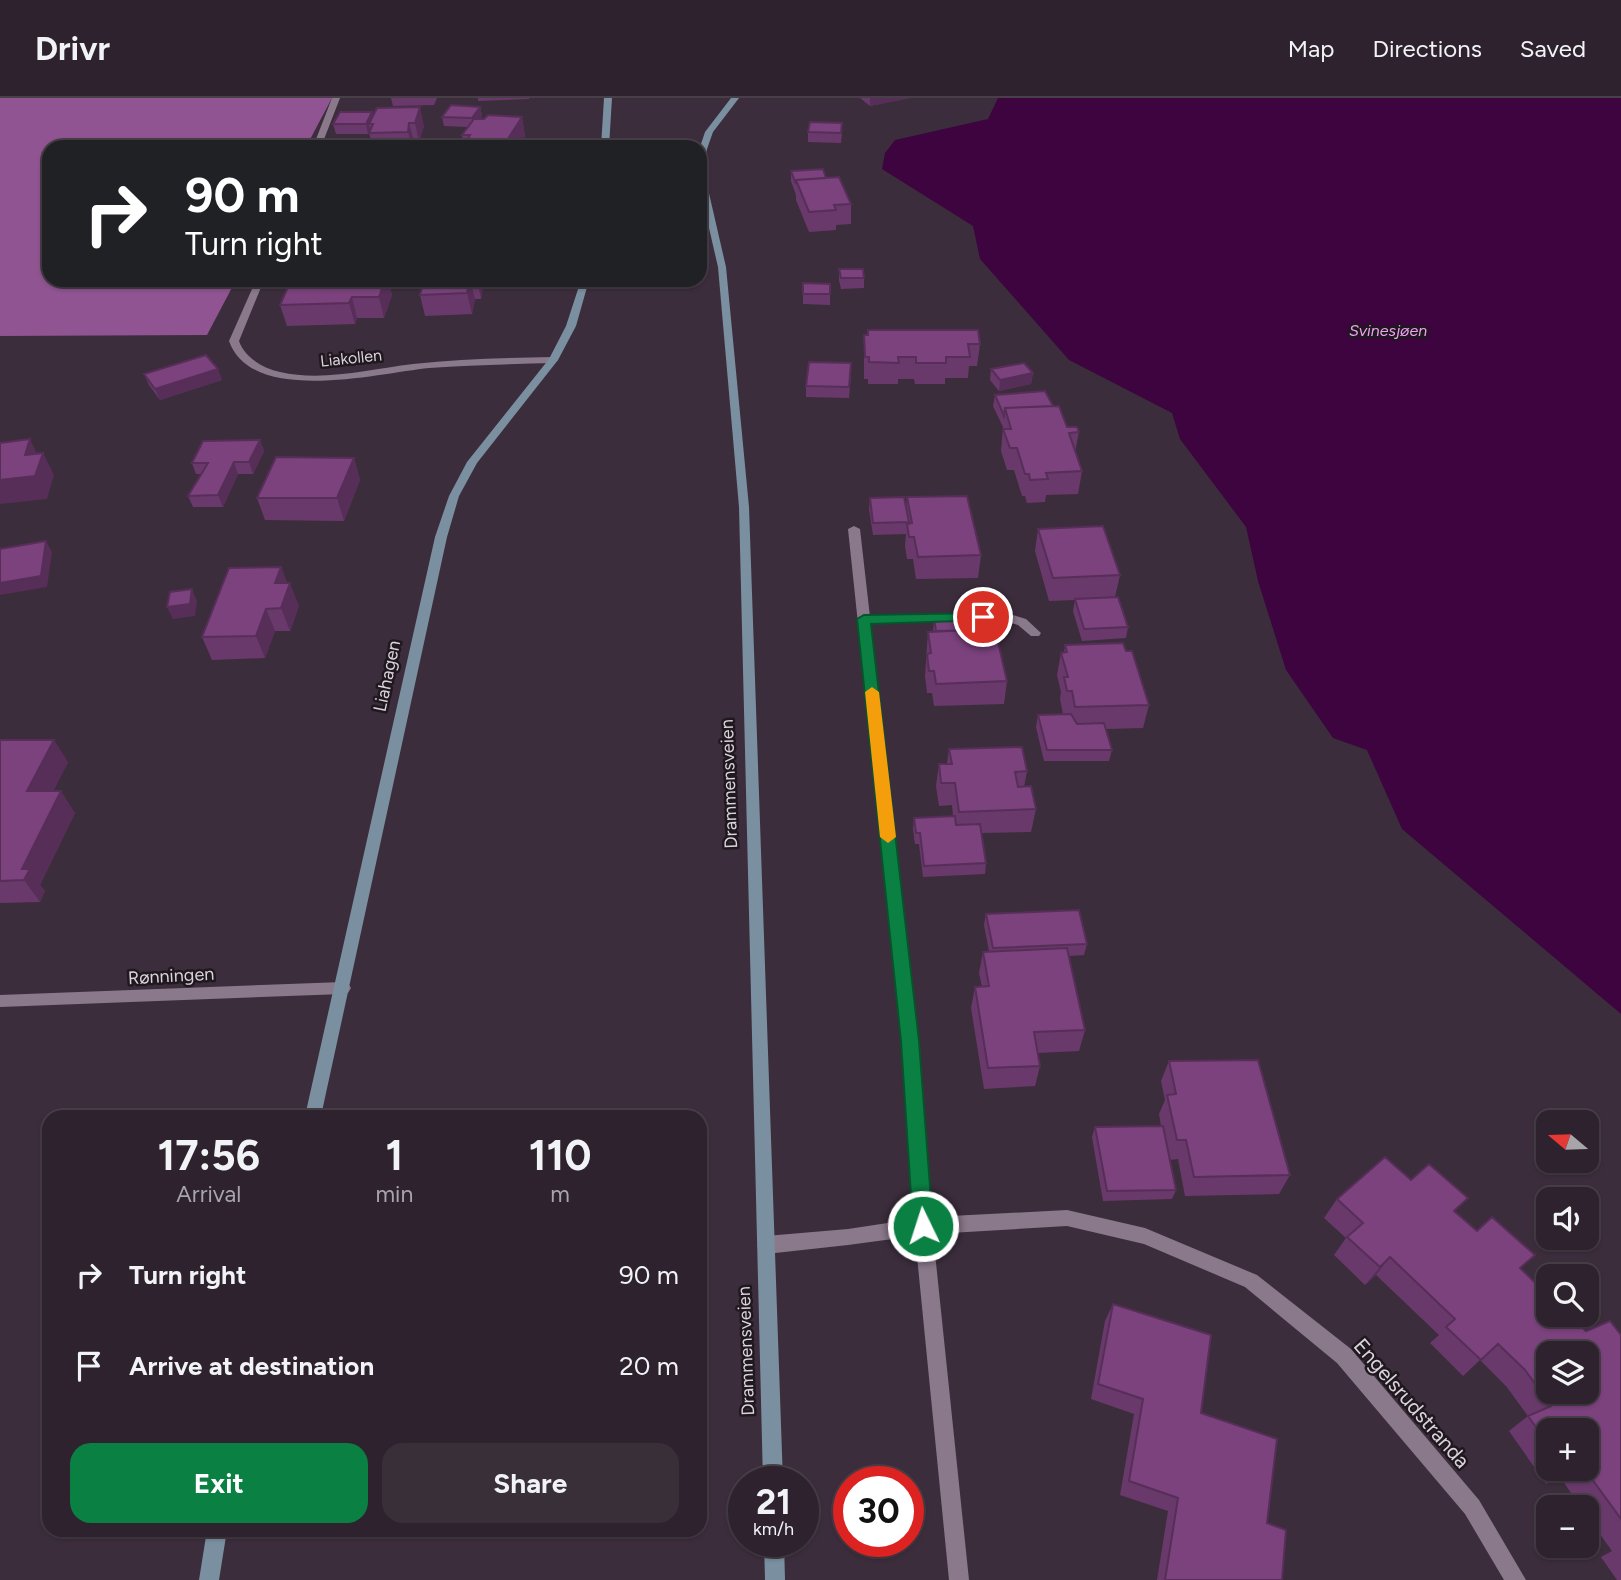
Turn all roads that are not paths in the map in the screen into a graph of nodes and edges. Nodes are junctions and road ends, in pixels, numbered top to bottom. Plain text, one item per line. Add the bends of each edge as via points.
1 (336, 98) edge
2 (608, 98) edge
3 (735, 98) edge
4 (320, 140) edge
5 (605, 140) edge
6 (706, 140) edge
7 (707, 202) edge
8 (257, 287) edge
9 (583, 287) edge
10 (553, 360) junction
11 (854, 529) dead end
12 (864, 619) junction
13 (1035, 632) dead end
14 (343, 988) junction
15 (0, 1000) edge
16 (314, 1110) edge
17 (923, 1226) junction
18 (766, 1245) junction
19 (773, 1466) edge
20 (216, 1537) edge
21 (774, 1557) edge
22 (209, 1580) edge
23 (775, 1580) edge
24 (959, 1580) edge
25 (1516, 1580) edge

1 - 4 street
2 - 5 main road
3 - 6 main road, Drammensveien
7 - 18 main road, Drammensveien via 722,267 744,507
8 - 10 street, Liakollen via 233,341 245,359 281,376
9 - 10 main road, Liahagen via 571,326
10 - 14 main road, Liahagen via 472,462 454,496 433,573
11 - 12 street
12 - 13 street via 1006,617
12 - 17 street via 910,1041
14 - 15 street, Rønningen
14 - 16 main road, Liahagen
17 - 18 street, Engelsrudstranda
17 - 24 street
17 - 25 street, Engelsrudstranda via 1067,1218 1145,1236 1251,1281 1344,1356 1472,1507
18 - 19 main road, Drammensveien
20 - 22 main road
21 - 23 main road

